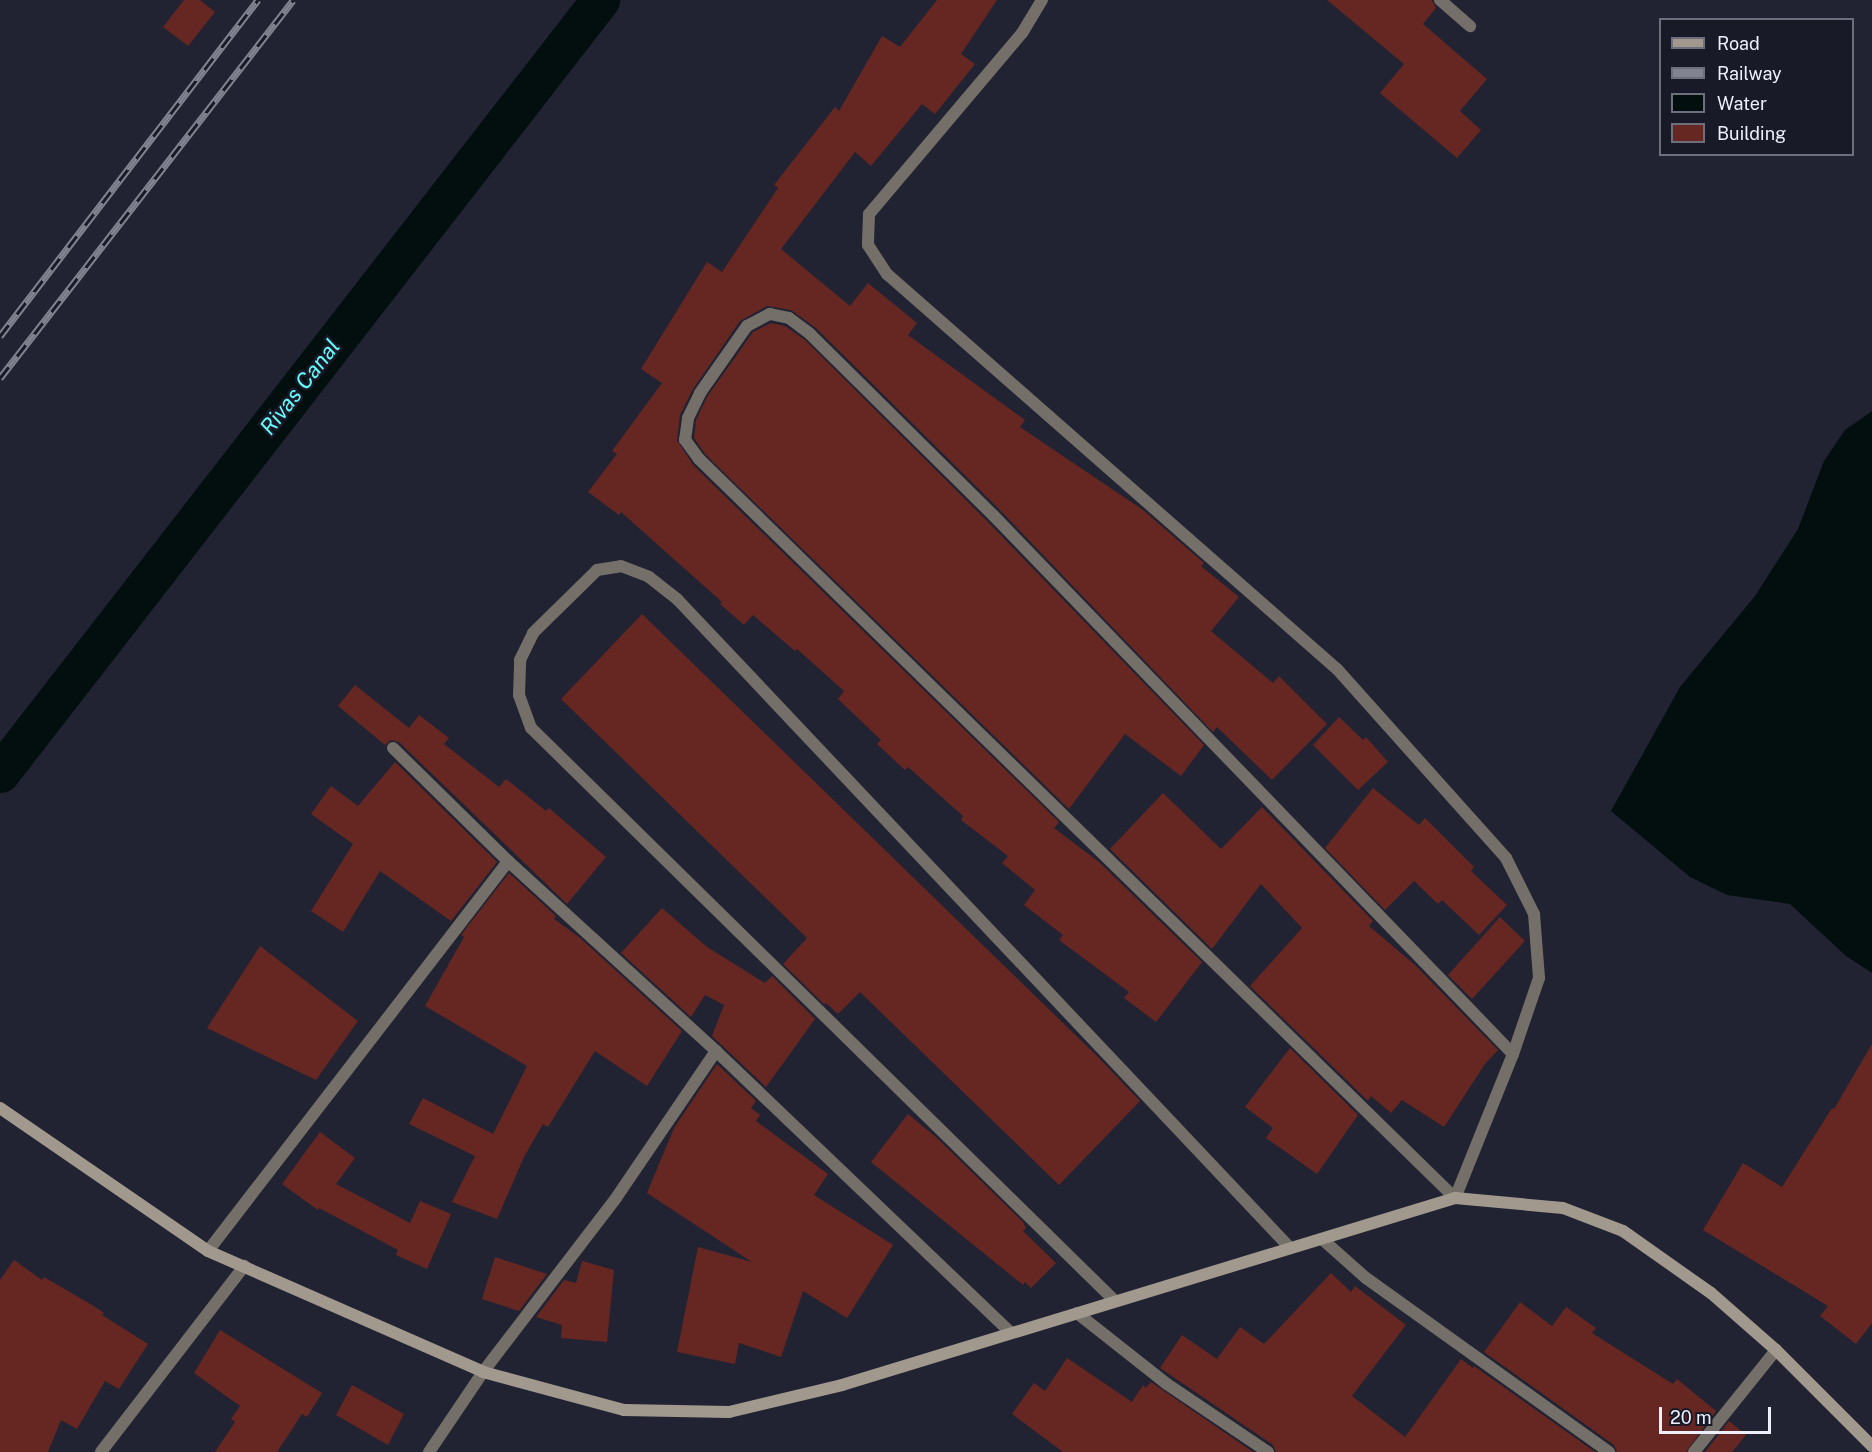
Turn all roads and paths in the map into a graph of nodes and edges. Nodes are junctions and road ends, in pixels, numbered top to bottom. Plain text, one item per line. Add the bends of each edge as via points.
1 (1042, 0) edge
2 (1440, 0) edge
3 (1470, 26) dead end
4 (393, 748) dead end
5 (508, 861) junction
6 (716, 1051) junction
7 (1514, 1054) junction
8 (0, 1108) edge
9 (1455, 1198) junction
10 (1322, 1239) junction
11 (1290, 1248) junction
12 (208, 1251) junction
13 (244, 1266) junction
14 (1115, 1301) junction
15 (1077, 1313) junction
16 (1011, 1333) junction
17 (1776, 1350) junction
18 (483, 1372) junction
19 (1872, 1446) edge
20 (101, 1452) edge
21 (429, 1452) edge
22 (1268, 1452) edge
23 (1609, 1452) edge
24 (1694, 1452) edge

1 - 7 street via 1022,33 868,214 868,245 887,274 1337,669 1506,858 1534,914 1539,978
2 - 3 street
4 - 5 street
5 - 6 street
5 - 12 street
6 - 16 street
6 - 18 street via 616,1198
7 - 9 street
7 - 9 street via 993,515 810,334 789,318 770,314 747,326 700,393 688,418 685,440 699,459
8 - 12 street
9 - 10 street
9 - 17 street via 1563,1208 1623,1231 1711,1293
10 - 11 street
10 - 23 street via 1366,1278
11 - 14 street
11 - 14 street via 677,599 649,577 621,566 597,570 533,633 520,660 519,695 531,728
12 - 13 street
13 - 18 street
13 - 20 street
14 - 15 street
15 - 16 street
15 - 22 street via 1167,1384
16 - 18 street via 842,1384 729,1412 624,1410
17 - 19 street
17 - 24 street
18 - 21 street

